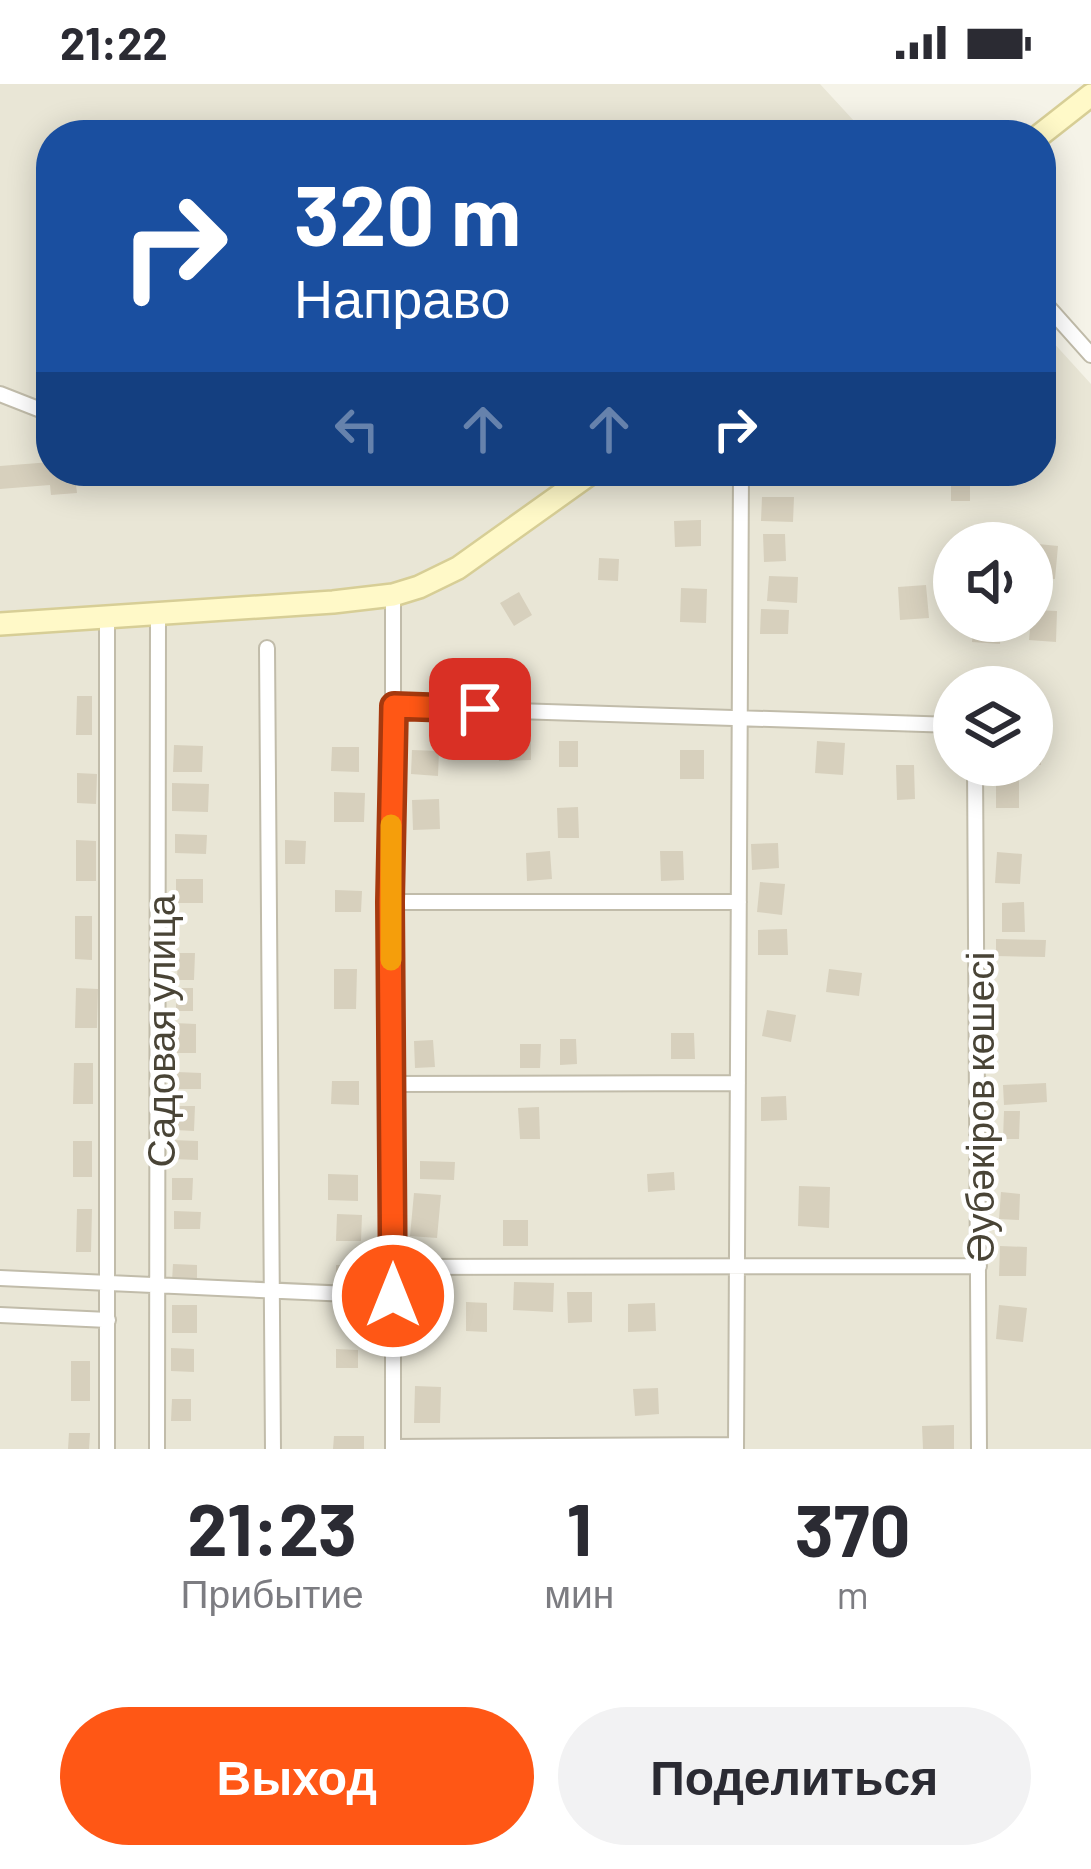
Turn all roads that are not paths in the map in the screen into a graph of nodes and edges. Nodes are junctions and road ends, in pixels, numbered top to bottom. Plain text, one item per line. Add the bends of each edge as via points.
1 (1091, 95) edge
2 (1056, 122) edge
3 (1056, 316) edge
4 (1091, 355) edge
5 (0, 394) edge
6 (36, 408) edge
7 (572, 486) edge
8 (741, 486) edge
9 (392, 595) junction
10 (158, 614) junction
11 (107, 616) junction
12 (0, 624) edge
13 (267, 648) dead end
14 (394, 706) junction
15 (740, 717) junction
16 (933, 724) edge
17 (975, 786) edge
18 (390, 902) junction
19 (739, 902) junction
20 (738, 1083) junction
21 (392, 1084) junction
22 (737, 1266) junction
23 (980, 1266) junction
24 (392, 1267) junction
25 (0, 1278) edge
26 (108, 1284) junction
27 (160, 1285) junction
28 (274, 1292) junction
29 (393, 1296) junction
30 (0, 1316) edge
31 (108, 1320) junction
32 (736, 1447) edge
33 (393, 1448) edge
34 (107, 1449) edge
35 (157, 1449) edge
36 (273, 1449) edge
37 (979, 1449) edge

1 - 2 main road
3 - 4 street
5 - 6 street
7 - 9 main road via 458,568
8 - 15 street
9 - 10 main road
9 - 14 street
10 - 11 main road
10 - 27 street, Садовая улица
11 - 12 main road
11 - 26 street, Садовая улица
13 - 28 street
14 - 15 street
14 - 18 street
15 - 16 street
15 - 19 street
17 - 23 street, Әубәкіров көшесі
18 - 19 street
18 - 21 street
19 - 20 street
20 - 21 street
20 - 22 street
21 - 24 street
22 - 23 street
22 - 24 street
22 - 32 street
23 - 37 street, Әубәкіров көшесі
24 - 29 street
25 - 26 street
26 - 27 street
26 - 31 street, Садовая улица
27 - 28 street
27 - 35 street, Садовая улица
28 - 29 street
28 - 36 street
29 - 33 street
30 - 31 street
31 - 34 street, Садовая улица
32 - 33 street

